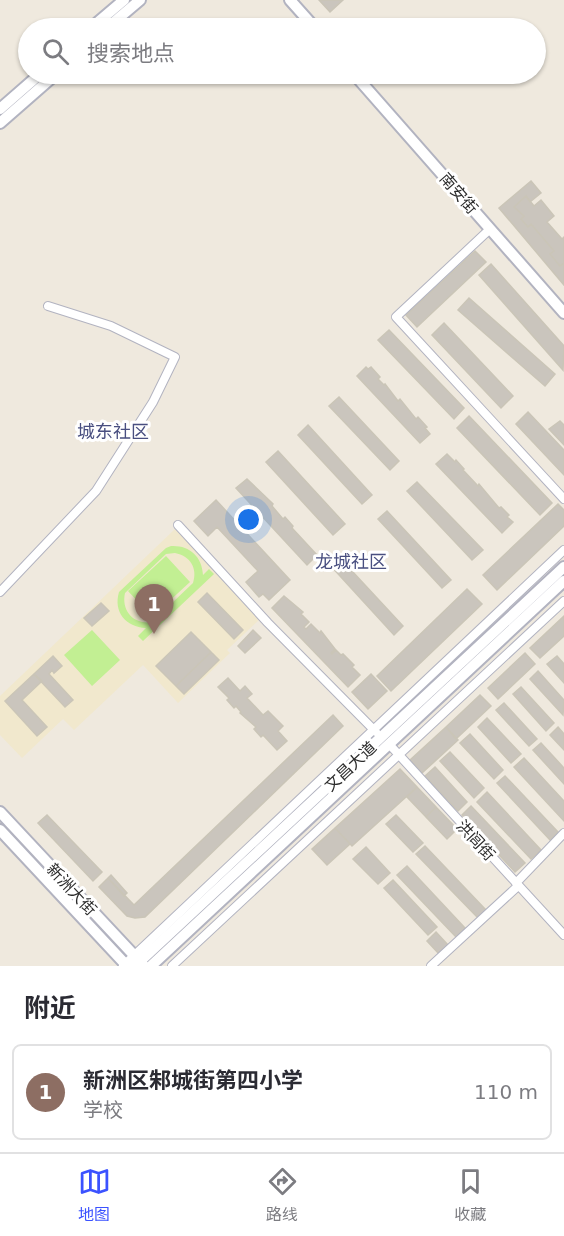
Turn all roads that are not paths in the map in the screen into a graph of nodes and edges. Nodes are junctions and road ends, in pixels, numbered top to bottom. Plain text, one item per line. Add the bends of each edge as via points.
1 (124, 0) edge
2 (140, 0) edge
3 (290, 0) edge
4 (103, 18) edge
5 (119, 18) edge
6 (306, 18) edge
7 (29, 84) edge
8 (45, 84) edge
9 (363, 84) edge
10 (0, 109) edge
11 (0, 123) edge
12 (490, 229) junction
13 (48, 306) dead end
14 (564, 314) edge
15 (564, 499) edge
16 (178, 525) dead end
17 (564, 550) edge
18 (564, 567) edge
19 (564, 581) edge
20 (0, 592) edge
21 (564, 601) edge
22 (381, 737) junction
23 (399, 755) junction
24 (0, 812) edge
25 (1, 833) edge
26 (564, 833) edge
27 (517, 884) junction
28 (564, 935) edge
29 (133, 964) edge
30 (151, 966) edge
31 (172, 966) edge
32 (431, 966) edge

1 - 4 main road
2 - 5 main road
3 - 6 main road
7 - 10 main road
8 - 11 main road
9 - 12 main road, 南安街
12 - 14 main road, 南安街
12 - 15 street via 396,317
13 - 20 street via 111,326 176,357 153,402 96,491
16 - 22 street, 洪闾街
17 - 22 street
18 - 22 main road, 文昌大道
19 - 22 main road, 文昌大道
21 - 23 street
22 - 23 street, 洪闾街
22 - 29 main road, 文昌大道
22 - 30 main road, 文昌大道
23 - 27 street, 洪闾街
23 - 31 street
24 - 29 main road, 新洲大街
25 - 29 main road, 新洲大街
26 - 27 street
27 - 28 street, 洪闾街
27 - 32 street

